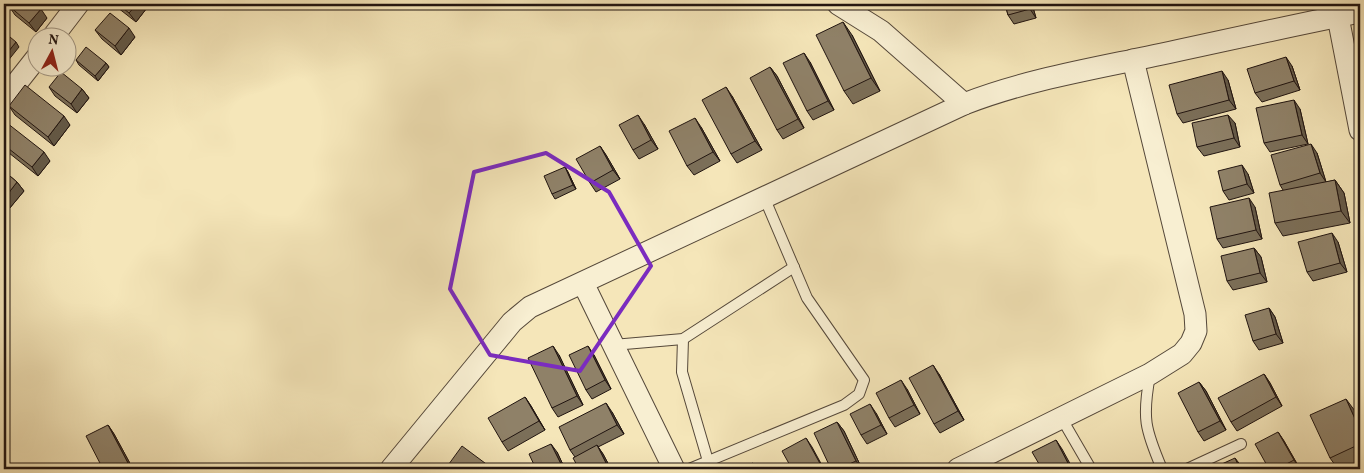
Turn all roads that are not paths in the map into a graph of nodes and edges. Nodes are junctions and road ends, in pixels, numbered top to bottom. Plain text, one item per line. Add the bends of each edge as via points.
1 (78, 4) edge
2 (838, 4) edge
3 (1360, 12) edge
4 (1338, 17) junction
5 (60, 28) edge
6 (1133, 60) junction
7 (28, 69) edge
8 (4, 99) edge
9 (964, 104) junction
10 (1360, 130) edge
11 (764, 198) junction
12 (794, 267) junction
13 (583, 283) junction
14 (682, 339) junction
15 (613, 345) junction
16 (1150, 374) junction
17 (1062, 419) junction
18 (1241, 444) dead end
19 (708, 461) junction
20 (392, 469) edge
21 (674, 469) edge
22 (689, 469) edge
23 (958, 469) edge
24 (1091, 469) edge
25 (1162, 469) edge
26 (1187, 469) edge

1 - 5 street
2 - 9 street via 882,32
3 - 4 street
4 - 6 street
4 - 10 street
6 - 9 street via 1018,85
6 - 16 street via 1195,314 1196,331 1182,354
7 - 8 street
9 - 11 street
11 - 12 lane
11 - 13 street
12 - 14 lane
12 - 19 lane via 807,298 864,380 859,394 844,405
13 - 15 street
13 - 20 street via 530,307 512,322
14 - 15 lane
14 - 19 lane via 682,372
15 - 21 street
16 - 17 street
16 - 25 lane via 1145,420
17 - 23 street
17 - 24 lane
18 - 26 lane
19 - 22 lane

